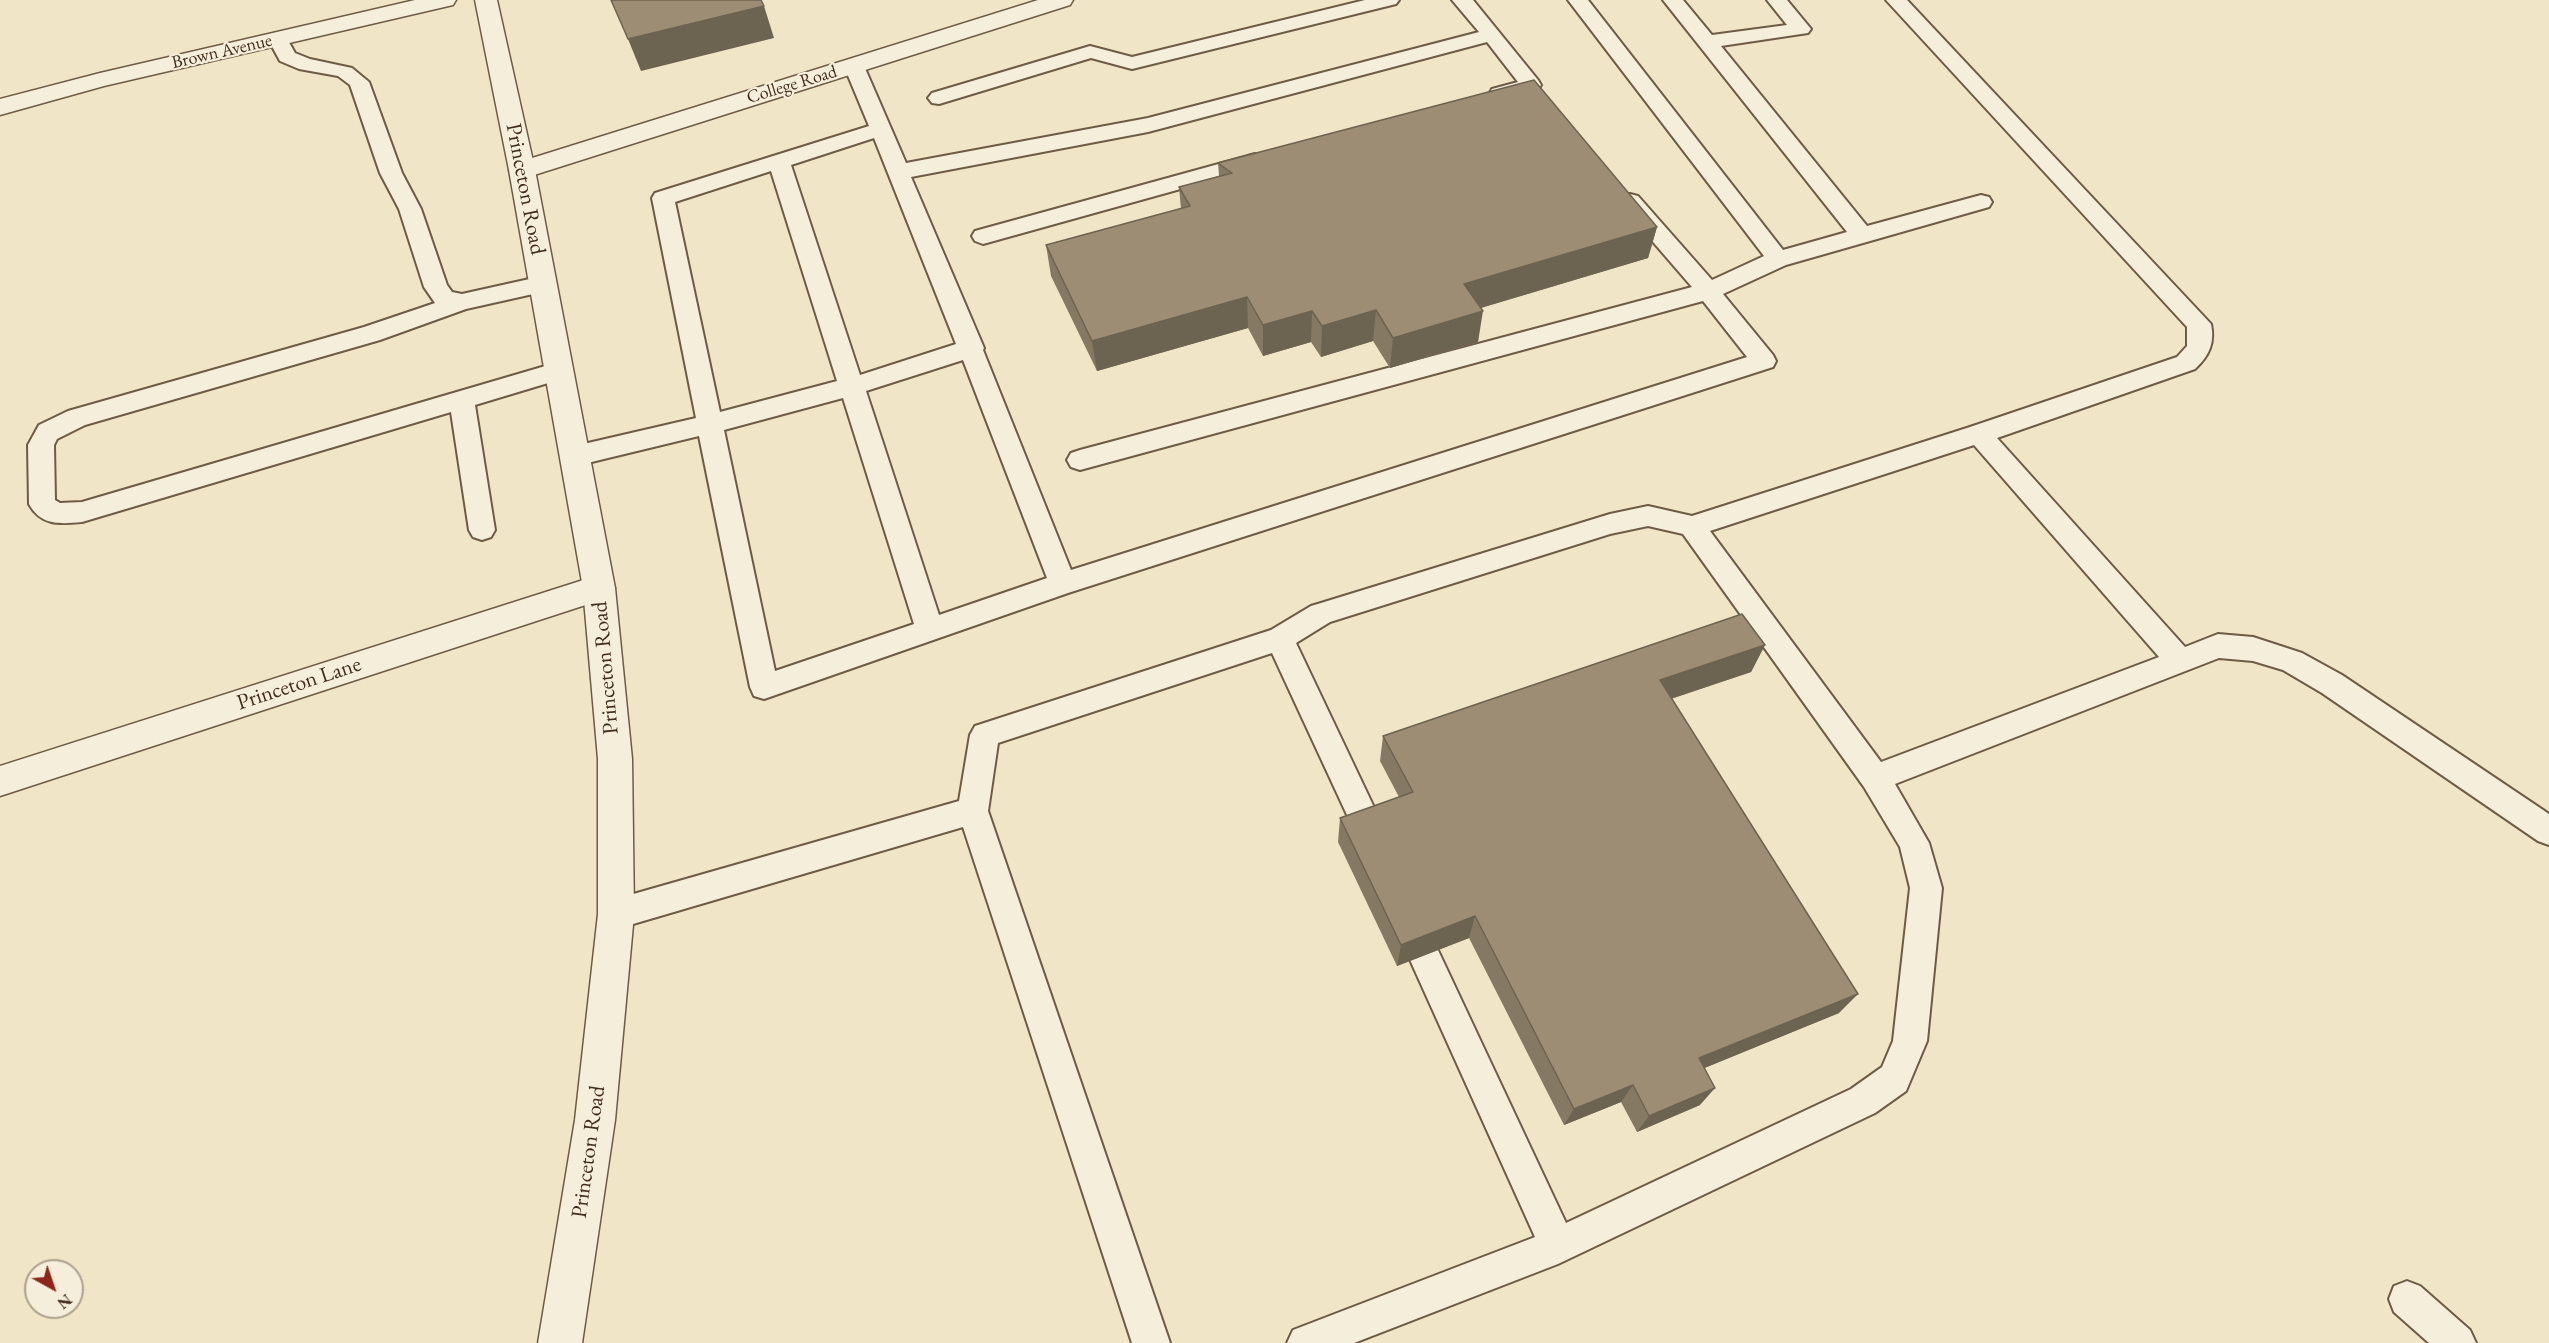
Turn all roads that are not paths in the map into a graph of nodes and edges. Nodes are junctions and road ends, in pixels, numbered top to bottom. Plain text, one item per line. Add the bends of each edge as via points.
1 (445, 0) edge
2 (486, 0) edge
3 (1062, 0) edge
4 (1389, 0) edge
5 (1462, 0) edge
6 (1578, 0) edge
7 (1672, 0) edge
8 (1777, 0) edge
9 (1896, 0) edge
10 (1492, 35) junction
11 (278, 39) junction
12 (1706, 42) junction
13 (854, 66) junction
14 (939, 98) dead end
15 (1474, 101) edge
16 (0, 107) edge
17 (880, 129) junction
18 (1280, 155) edge
19 (779, 161) junction
20 (522, 170) junction
21 (898, 172) junction
22 (1616, 184) edge
23 (1981, 202) dead end
24 (1862, 236) junction
25 (983, 237) dead end
26 (1778, 259) junction
27 (543, 284) junction
28 (1708, 291) junction
29 (462, 302) junction
30 (972, 348) junction
31 (559, 371) junction
32 (853, 386) junction
33 (462, 399) junction
34 (710, 424) junction
35 (1979, 434) junction
36 (574, 456) junction
37 (1080, 460) dead end
38 (1692, 526) junction
39 (482, 530) dead end
40 (1063, 584) junction
41 (599, 588) junction
42 (930, 630) junction
43 (1280, 639) junction
44 (2180, 661) junction
45 (1875, 778) junction
46 (0, 781) edge
47 (973, 811) junction
48 (1365, 820) edge
49 (2549, 831) edge
50 (616, 914) junction
51 (1419, 942) edge
52 (1558, 1246) junction
53 (2407, 1299) dead end
54 (560, 1343) edge
55 (1151, 1343) edge
56 (1306, 1343) edge
57 (2457, 1343) edge

1 - 11 street, Brown Avenue
2 - 20 street, Princeton Road
3 - 13 street, College Road
4 - 14 lane via 1132,63 1090,52
5 - 10 lane
6 - 26 lane
7 - 12 lane
8 - 12 lane via 1801,29
9 - 35 lane via 2199,324 2203,341 2186,363
10 - 15 lane via 1539,94
10 - 21 lane via 1148,125
11 - 16 street, Brown Avenue
11 - 29 lane via 287,57 345,72 359,82 391,173 410,209 436,287 444,298
12 - 24 lane
13 - 17 lane
13 - 20 street, College Road
17 - 19 lane
17 - 21 lane
18 - 25 lane
19 - 32 lane
19 - 34 lane via 663,198
20 - 27 street, Princeton Road
21 - 30 lane
22 - 28 lane
23 - 24 lane
24 - 26 lane
26 - 28 lane
27 - 29 lane
27 - 31 street, Princeton Road
28 - 37 lane
28 - 40 lane via 1764,361
29 - 33 lane via 371,334 77,418 48,432 41,445 42,504 55,514 82,512
30 - 32 lane
30 - 40 lane
31 - 33 lane
31 - 36 street, Princeton Road
32 - 34 lane
32 - 42 lane
33 - 39 lane
34 - 36 lane
34 - 42 lane via 764,687
35 - 38 lane
35 - 44 lane
36 - 41 street, Princeton Road
38 - 43 lane via 1648,516 1610,524 1321,614
38 - 45 lane
40 - 42 lane
41 - 46 street, Princeton Lane
41 - 50 street, Princeton Road via 615,759
43 - 47 lane via 985,735
43 - 48 lane
44 - 45 lane
44 - 49 lane via 2218,646 2253,649 2292,661
45 - 52 lane via 1914,843 1926,888 1910,1041 1894,1079 1863,1101
47 - 50 lane
47 - 55 lane
50 - 54 street, Princeton Road via 595,1120
51 - 52 lane
52 - 56 lane
53 - 57 lane

